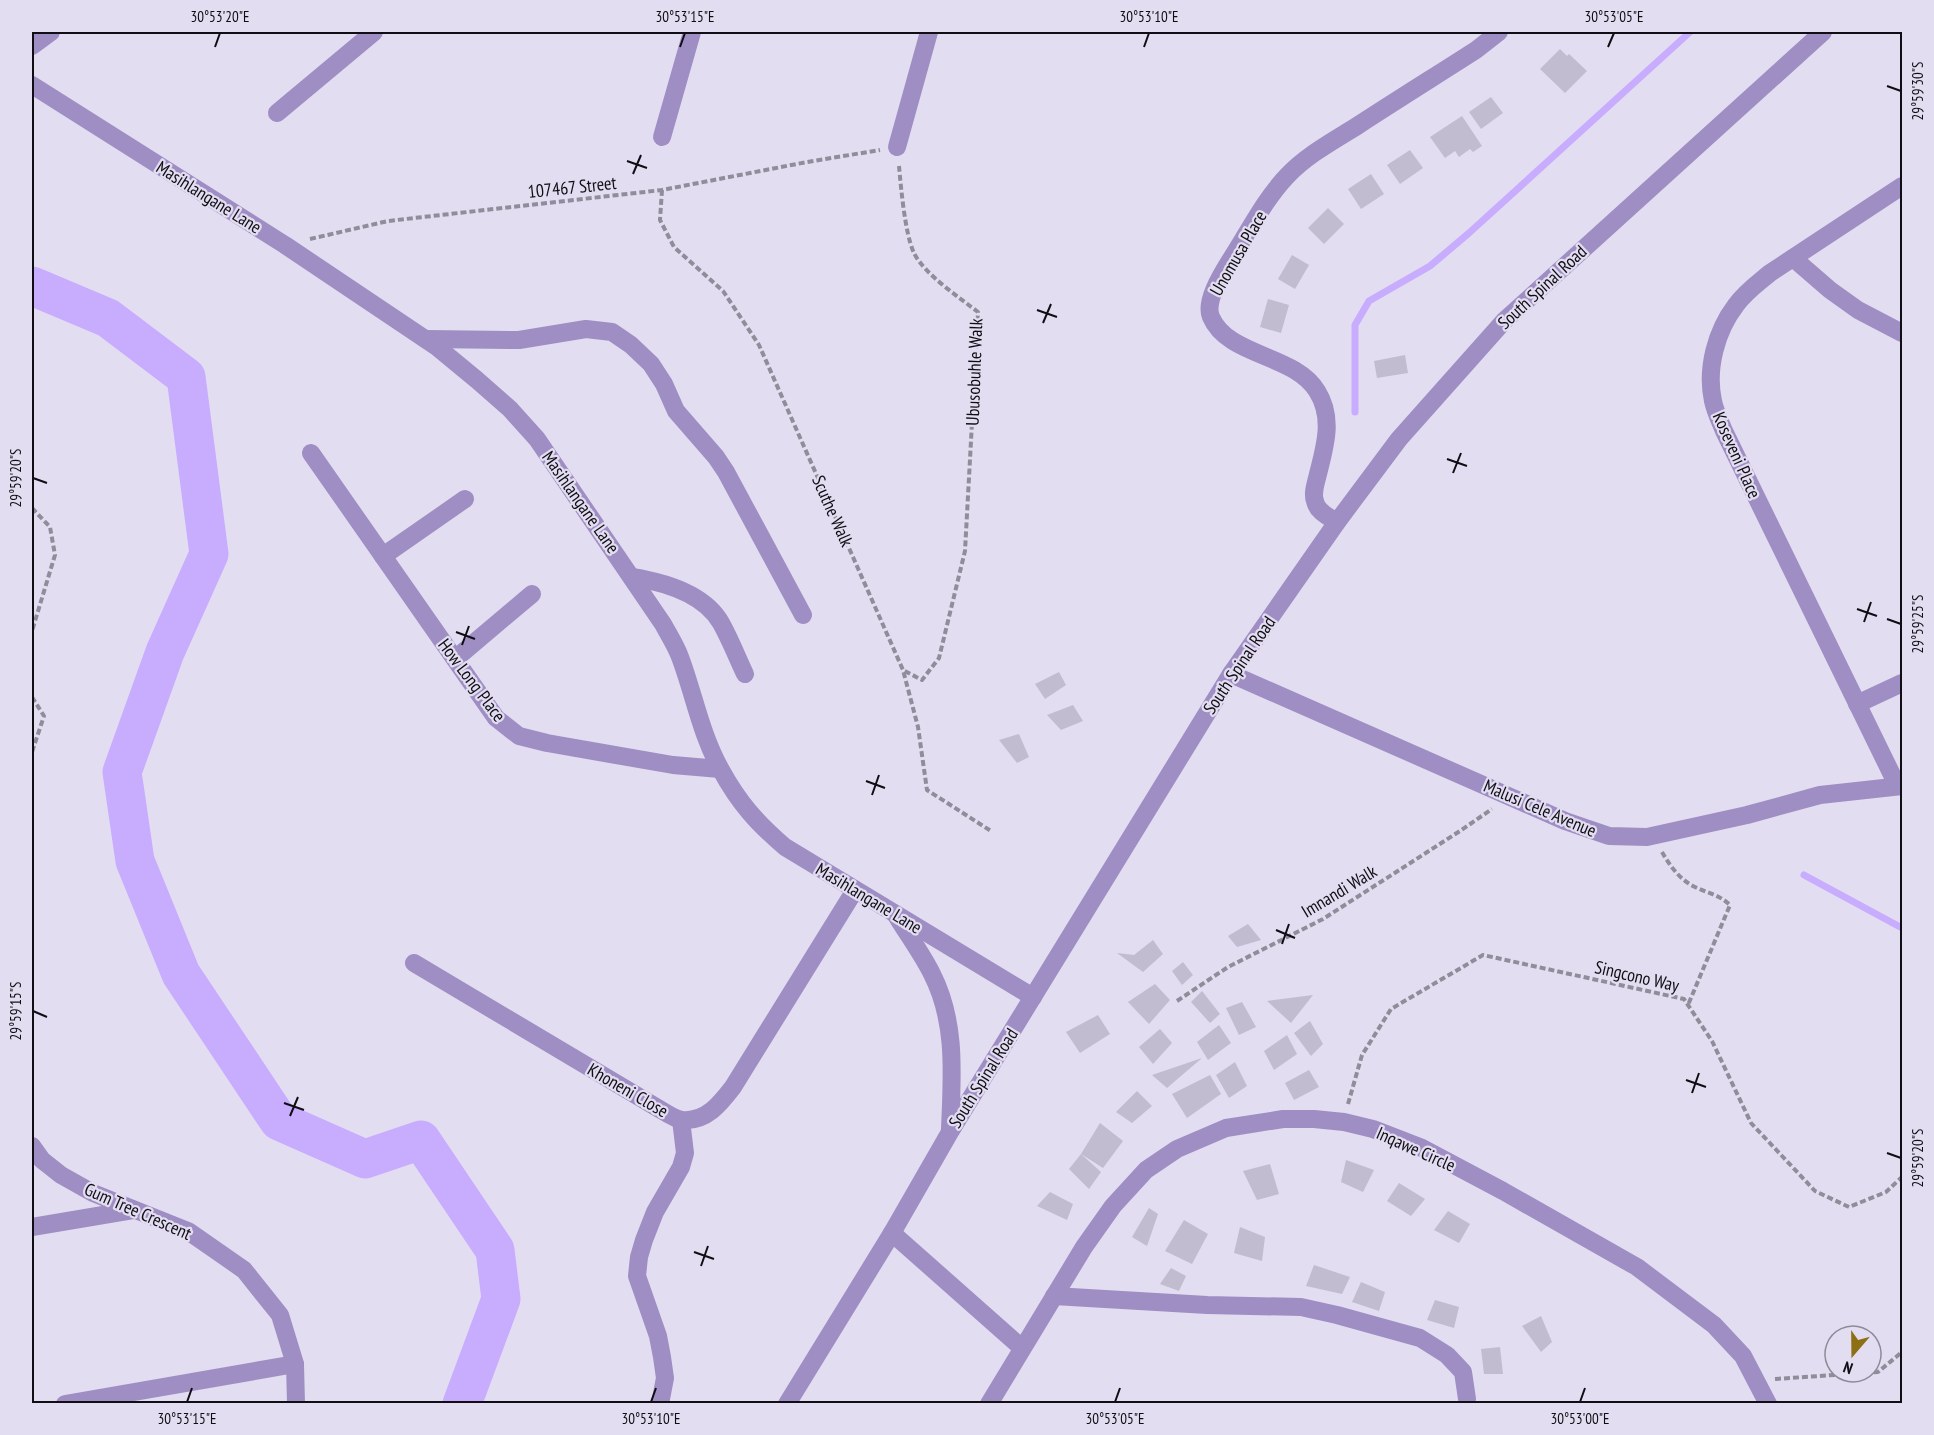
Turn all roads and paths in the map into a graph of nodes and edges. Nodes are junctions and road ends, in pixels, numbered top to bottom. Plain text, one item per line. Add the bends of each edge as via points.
1 (51, 32) edge
2 (374, 32) edge
3 (692, 32) edge
4 (929, 32) edge
5 (1499, 32) edge
6 (1823, 32) edge
7 (32, 46) edge
8 (32, 85) edge
9 (277, 112) dead end
10 (662, 137) dead end
11 (897, 147) junction
12 (1902, 186) edge
13 (662, 190) junction
14 (285, 245) junction
15 (1793, 258) junction
16 (1902, 333) edge
17 (426, 339) junction
18 (311, 453) dead end
19 (465, 499) dead end
20 (32, 508) edge
21 (1337, 522) junction
22 (383, 556) junction
23 (632, 577) junction
24 (532, 594) dead end
25 (803, 615) dead end
26 (32, 631) edge
27 (455, 659) junction
28 (903, 670) junction
29 (745, 674) dead end
30 (1231, 674) junction
31 (1902, 683) edge
32 (32, 697) edge
33 (1857, 704) junction
34 (32, 752) edge
35 (720, 769) junction
36 (1900, 785) edge
37 (1510, 796) junction
38 (991, 831) dead end
39 (1652, 836) junction
40 (855, 890) junction
41 (895, 913) junction
42 (414, 963) dead end
43 (1033, 997) junction
44 (1177, 1001) dead end
45 (1688, 1005) junction
46 (681, 1120) junction
47 (1344, 1122) junction
48 (950, 1132) junction
49 (32, 1146) edge
50 (1902, 1177) edge
51 (134, 1210) junction
52 (32, 1227) edge
53 (892, 1233) junction
54 (1054, 1296) junction
55 (1022, 1348) junction
56 (1902, 1352) edge
57 (295, 1364) junction
58 (1756, 1380) junction
59 (1467, 1399) dead end
60 (65, 1404) edge
61 (296, 1404) edge
62 (660, 1404) edge
63 (787, 1404) edge
64 (989, 1404) edge
65 (1768, 1404) edge

1 - 7 street
2 - 9 street
3 - 10 street
4 - 11 street
5 - 21 street, Unomusa Place via 1301,162 1275,191 1213,291 1210,316 1218,328 1229,338 1289,367 1317,390 1328,424 1314,488 1315,502 1321,512
6 - 21 street, South Spinal Road via 1504,321 1399,439
8 - 14 street, Masihlangane Lane
11 - 13 path, 107467 Street
11 - 28 path, Ubusobuhle Walk via 914,255 936,279 978,312 965,551 939,658 922,680
12 - 15 street, Koseveni Place
13 - 14 path, 107467 Street via 388,221
13 - 28 path, Scuthe Walk via 660,220 674,246 723,291 759,345
14 - 17 street, Masihlangane Lane
15 - 16 street via 1858,310
15 - 33 street, Koseveni Place via 1750,290 1726,322 1714,350 1710,374 1713,402
17 - 23 street, Masihlangane Lane via 510,409 537,440
17 - 25 street via 519,340 586,329 612,332 631,345 651,364 676,411 726,472
18 - 22 street, How Long Place
19 - 22 street
20 - 26 path via 50,527 55,555
21 - 30 street, South Spinal Road
22 - 27 street, How Long Place
23 - 29 street via 668,584 707,606 720,621
23 - 35 street, Masihlangane Lane via 679,654
24 - 27 street
27 - 35 street, How Long Place via 496,718 519,736 673,765
28 - 38 path, Scuthe Walk via 918,727 927,790
30 - 37 street, Malusi Cele Avenue
30 - 43 street, South Spinal Road
31 - 33 street
32 - 34 path via 44,716
33 - 36 street, Koseveni Place
35 - 40 street, Masihlangane Lane via 760,826 785,847
36 - 39 street, Malusi Cele Avenue via 1820,795
37 - 39 street, Malusi Cele Avenue via 1609,836
37 - 44 path, Imnandi Walk via 1323,919 1228,967
39 - 45 path via 1672,869 1692,886 1730,905
40 - 41 street, Masihlangane Lane
40 - 46 street, Khoneni Close via 733,1087 717,1107 702,1117
41 - 43 street, Masihlangane Lane
41 - 48 street via 932,974 948,1022 952,1046
42 - 46 street, Khoneni Close
43 - 48 street, South Spinal Road
45 - 47 path, Singcono Way via 1684,999 1483,955 1391,1009 1362,1054
45 - 50 path, Singcono Way via 1712,1041 1751,1124 1815,1191 1849,1207 1886,1192
46 - 62 street via 685,1153 644,1240 637,1276 662,1357 665,1378
47 - 54 street, Inqawe Circle via 1283,1119 1226,1128 1177,1149 1146,1170 1113,1206
47 - 58 street, Inqawe Circle via 1422,1148 1637,1266 1714,1325 1743,1356
48 - 53 street, South Spinal Road
49 - 51 street, Gum Tree Crescent via 42,1160 61,1174
51 - 52 street
51 - 57 street, Gum Tree Crescent via 188,1231 244,1270 279,1316
53 - 55 street
53 - 63 street, South Spinal Road
54 - 55 street, Inqawe Circle
54 - 59 street via 1301,1307 1337,1315 1420,1338 1447,1355 1463,1372
55 - 64 street, Inqawe Circle
56 - 58 path via 1878,1372
57 - 60 street
57 - 61 street, Gum Tree Crescent
58 - 65 street, Inqawe Circle

